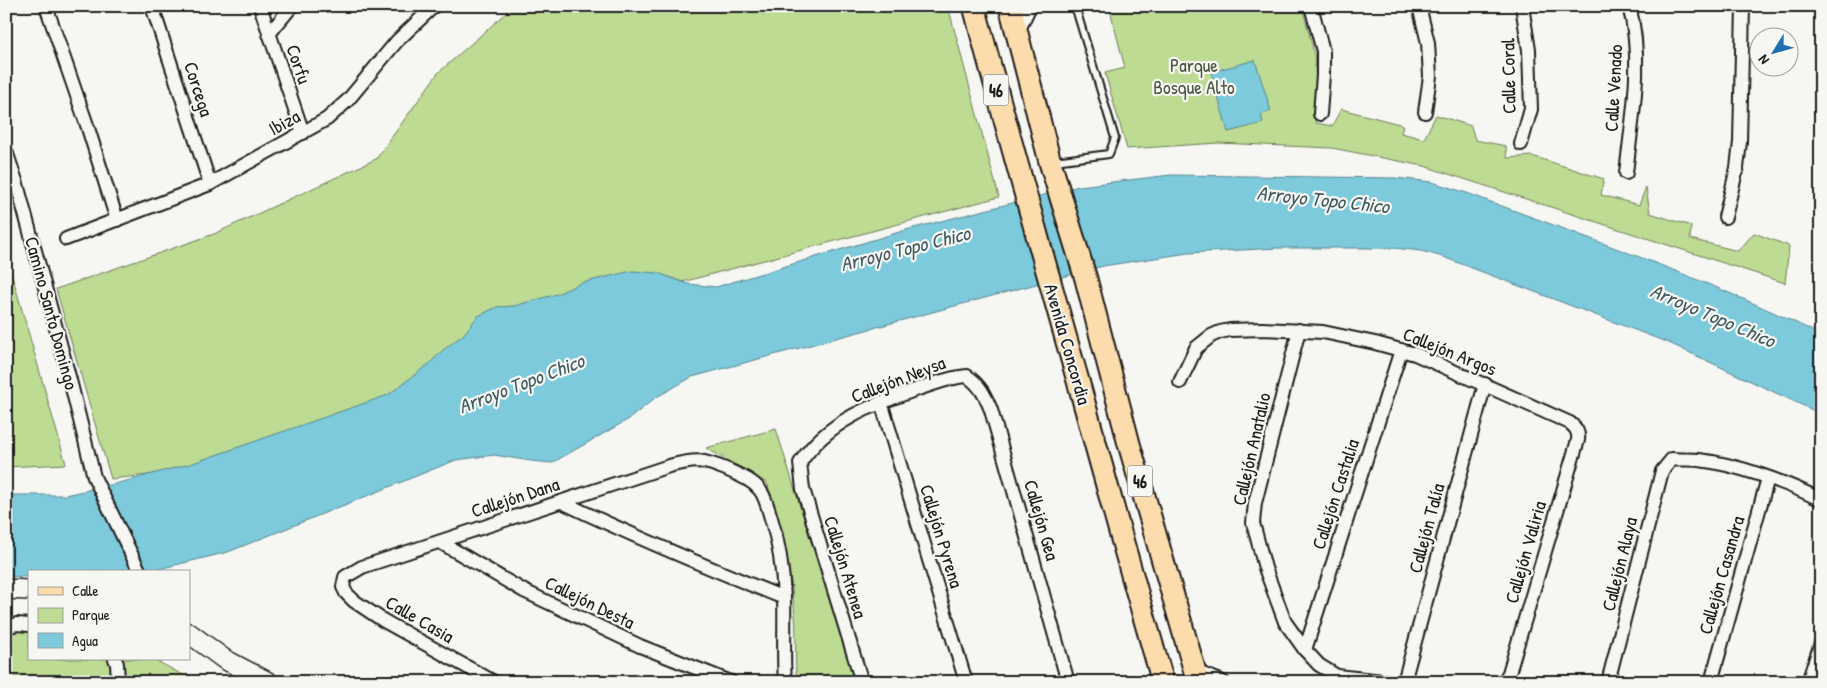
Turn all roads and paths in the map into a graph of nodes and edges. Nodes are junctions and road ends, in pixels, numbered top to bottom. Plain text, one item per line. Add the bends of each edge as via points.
1 (46, 6) edge
2 (152, 6) edge
3 (260, 6) edge
4 (292, 6) edge
5 (434, 6) edge
6 (974, 6) edge
7 (1010, 6) edge
8 (1030, 6) edge
9 (1075, 6) edge
10 (1310, 6) edge
11 (1419, 6) edge
12 (1522, 6) edge
13 (1628, 6) edge
14 (1743, 6) edge
15 (269, 34) junction
16 (1017, 34) junction
17 (1425, 112) dead end
18 (1320, 114) dead end
19 (303, 133) junction
20 (1521, 144) dead end
21 (6, 151) edge
22 (1050, 162) junction
23 (1626, 173) dead end
24 (210, 184) junction
25 (1725, 217) dead end
26 (117, 220) junction
27 (66, 238) dead end
28 (1299, 330) junction
29 (1402, 350) junction
30 (966, 376) joint
31 (1180, 382) dead end
32 (1484, 384) junction
33 (881, 402) junction
34 (1578, 432) joint
35 (800, 463) joint
36 (1768, 478) junction
37 (1821, 500) edge
38 (562, 502) junction
39 (440, 542) junction
40 (139, 570) edge
41 (345, 577) joint
42 (6, 589) edge
43 (28, 590) edge
44 (784, 598) junction
45 (28, 625) edge
46 (6, 627) edge
47 (190, 634) edge
48 (1821, 643) edge
49 (1305, 650) junction
50 (115, 660) edge
51 (1197, 677) edge
52 (118, 682) edge
53 (268, 682) edge
54 (494, 682) edge
55 (731, 682) edge
56 (785, 682) edge
57 (862, 682) edge
58 (966, 682) edge
59 (1068, 682) edge
60 (1163, 682) edge
61 (1223, 682) edge
62 (1392, 682) edge
63 (1404, 682) edge
64 (1504, 682) edge
65 (1608, 682) edge
66 (1711, 682) edge
67 (1808, 682) edge

1 - 26 street
2 - 24 street, Corcega
3 - 15 street, Corfu
4 - 15 street
5 - 19 street, Ibiza via 397,40 348,100 327,119
6 - 60 main road, Avenida Concordia / 46 via 1018,173
7 - 16 main road, Avenida Concordia / 46
8 - 16 street
9 - 22 lane via 1115,138 1109,154
10 - 18 street via 1323,51
11 - 17 street via 1428,42 1430,76
12 - 20 street, Calle Coral via 1529,50 1531,109
13 - 23 street, Calle Venado via 1634,32 1636,70
14 - 25 street via 1740,142
15 - 19 street, Corfu
16 - 22 main road, Avenida Concordia / 46
19 - 24 street, Ibiza
21 - 40 street, Camino Santo Domingo via 68,371 94,478
22 - 51 main road, Avenida Concordia / 46 via 1086,279 1129,444
24 - 26 street, Ibiza
26 - 27 street, Ibiza
28 - 29 street, Callejón Argos
28 - 31 street, Callejón Argos via 1230,330 1211,336 1196,348
28 - 49 street, Callejón Anatalio via 1255,503 1253,523 1285,622
29 - 32 street, Callejón Argos
29 - 49 street, Callejón Castalia
30 - 33 street, Callejón Neysa via 956,376
30 - 59 street, Callejón Gea via 984,393 990,410
32 - 34 street, Callejón Argos via 1570,423
32 - 63 street, Callejón Talía
33 - 35 street, Callejón Neysa via 854,414 824,435
33 - 58 street, Callejón Pyrena
34 - 64 street, Callejón Valiria
35 - 57 street, Callejón Atenea via 803,489
36 - 37 street
36 - 65 street, Callejón Alaya via 1700,460 1672,460 1662,471
36 - 66 street, Callejón Casandra
38 - 39 street, Callejón Dana
38 - 44 street via 682,558
38 - 44 street, Callejón Dana via 669,466 699,460 738,474 760,490 766,503 781,566
39 - 41 street, Callejón Dana via 362,567
39 - 55 street, Callejón Desta via 524,591 640,646
41 - 54 street, Calle Casia via 343,586 354,601
42 - 43 street
44 - 56 street
45 - 46 street
47 - 53 street via 224,659
48 - 67 street
49 - 62 street, Callejón Anatalio via 1319,665 1337,676
50 - 52 street
51 - 61 street

